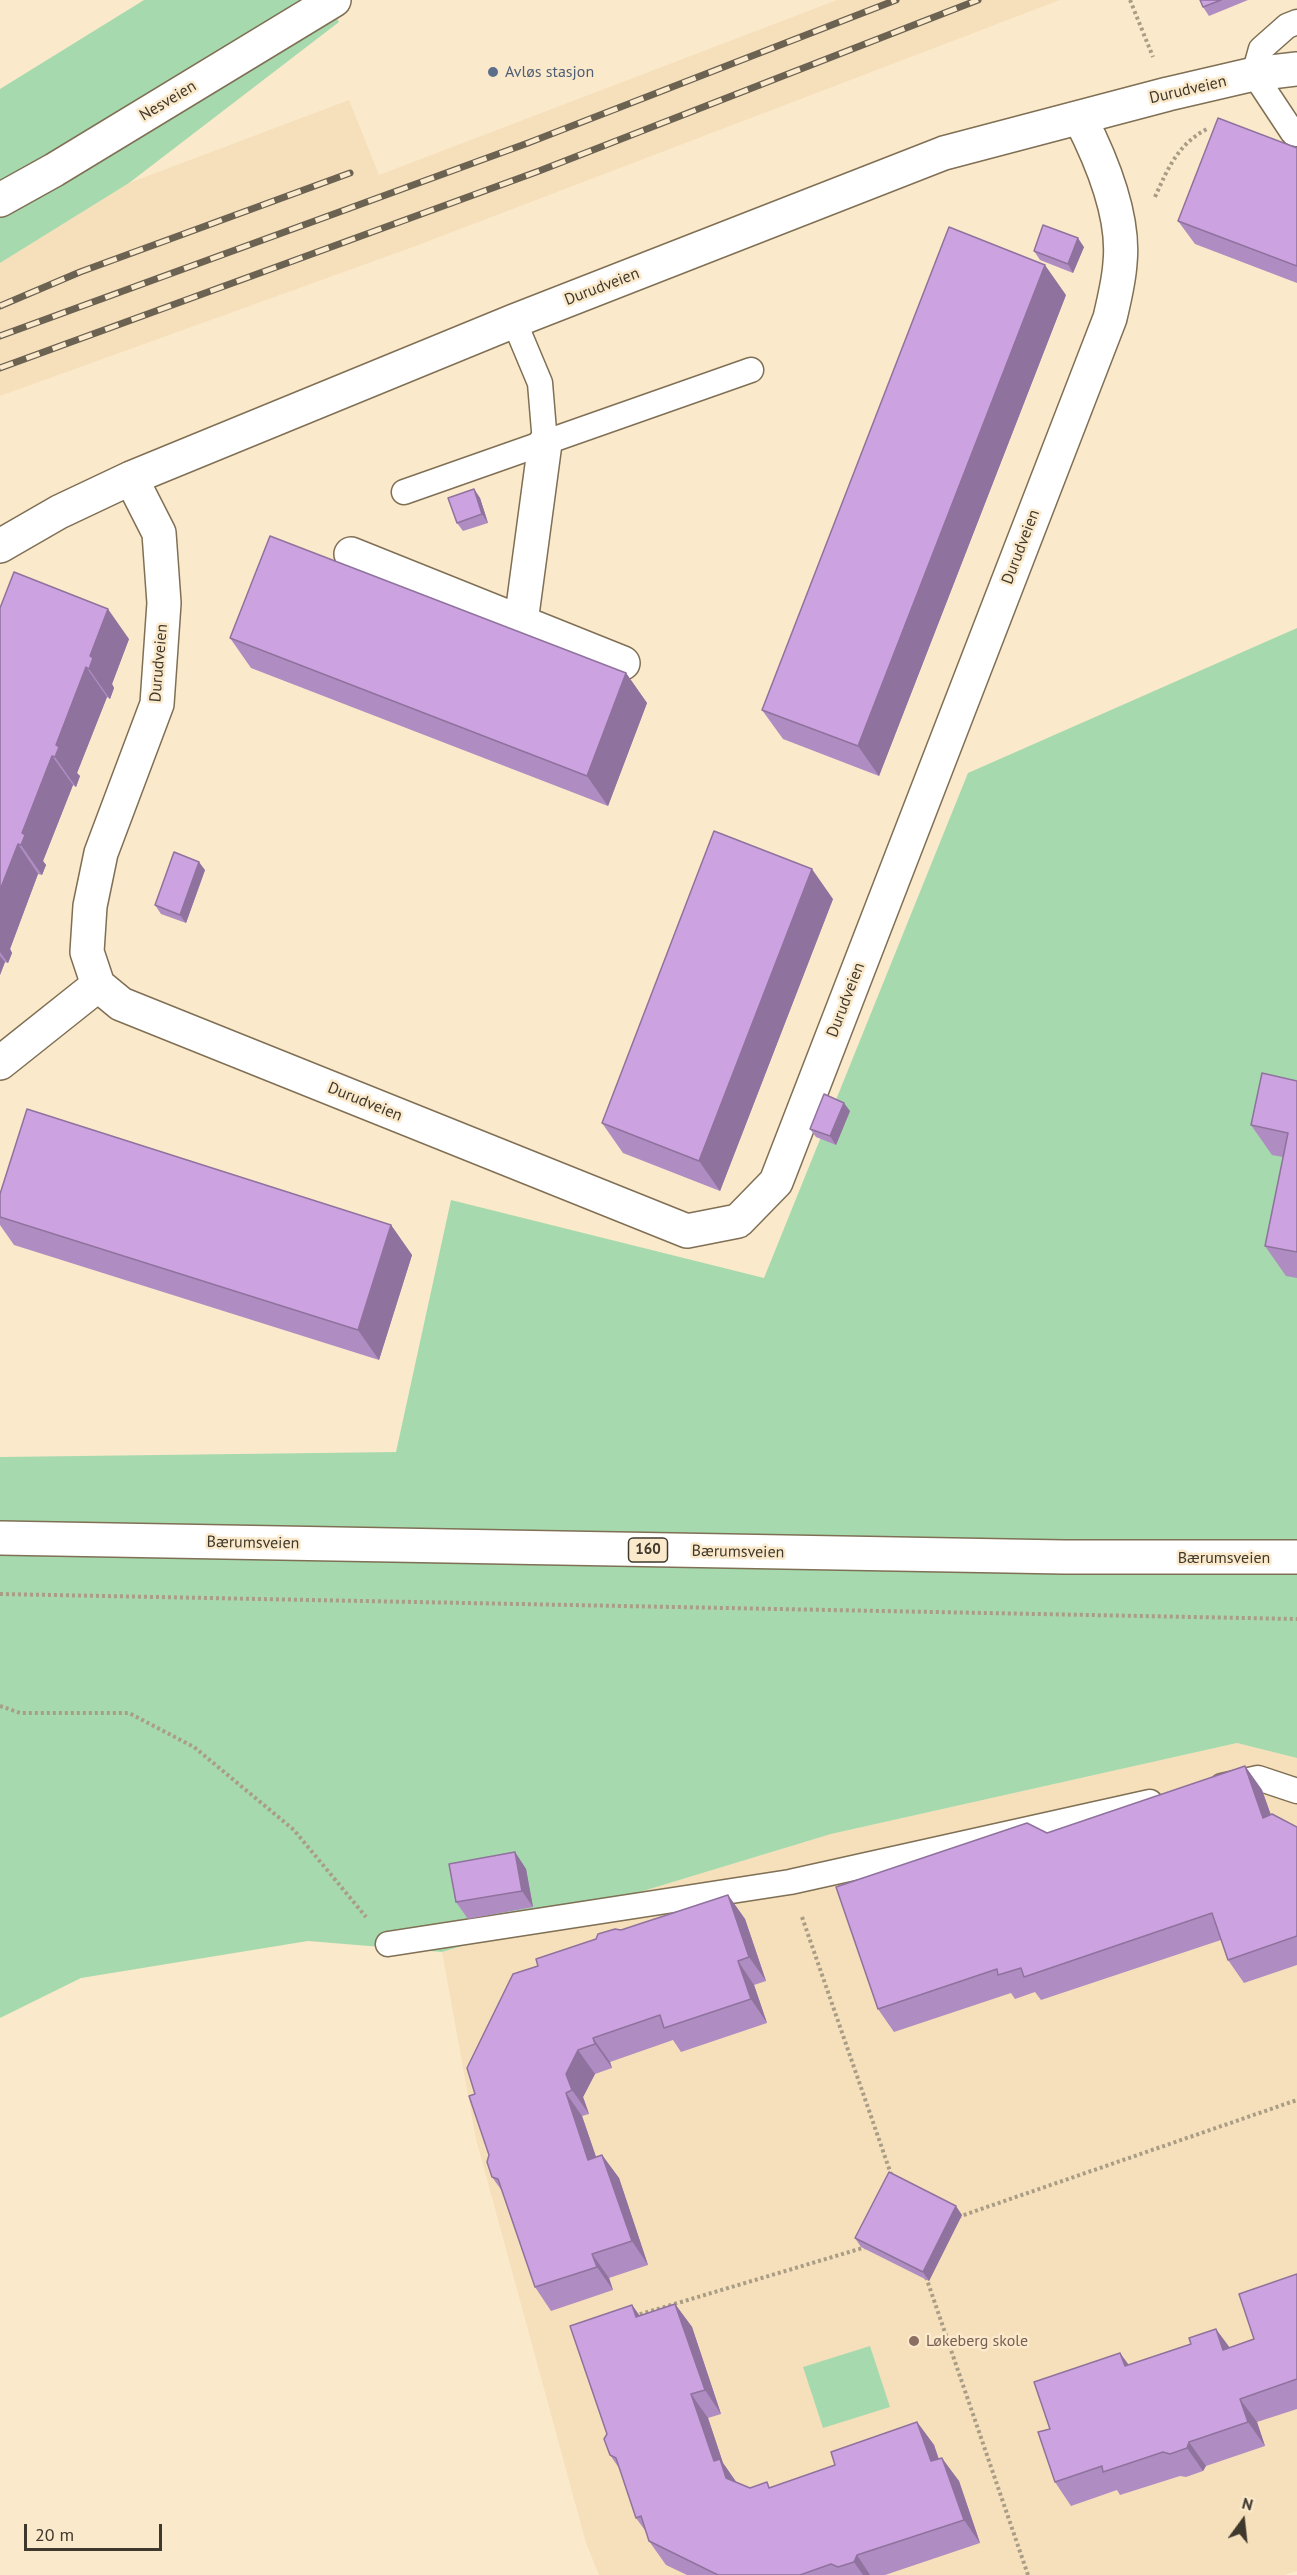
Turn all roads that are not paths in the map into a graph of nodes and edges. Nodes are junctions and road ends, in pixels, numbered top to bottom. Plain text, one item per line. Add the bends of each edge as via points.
1 (334, 0) edge
2 (1297, 22) edge
3 (1297, 69) edge
4 (1254, 74) junction
5 (1080, 118) junction
6 (1297, 135) edge
7 (0, 200) edge
8 (514, 321) junction
9 (751, 370) dead end
10 (545, 443) junction
11 (131, 478) junction
12 (404, 492) dead end
13 (0, 546) edge
14 (351, 554) dead end
15 (521, 622) junction
16 (623, 663) dead end
17 (98, 985) junction
18 (0, 1063) edge
19 (0, 1538) edge
20 (1297, 1557) edge
21 (1297, 1791) edge
22 (388, 1944) road end

1 - 7 street, Nesveien
2 - 4 lane via 1261,49
3 - 4 street, Durudveien
4 - 5 street, Durudveien
4 - 6 lane
5 - 8 street, Durudveien via 945,153
5 - 17 street, Durudveien via 1102,162 1119,229 1121,262 1110,318 776,1182 738,1221 687,1231 121,1004
8 - 10 lane via 540,383
8 - 11 street, Durudveien
9 - 10 lane
10 - 12 lane
10 - 15 street
11 - 13 street, Durudveien
11 - 17 street, Durudveien via 159,533 164,603 157,704 101,853 90,906 87,952
14 - 15 street
15 - 16 street
17 - 18 street
19 - 20 street, Bærumsveien / 160 via 1064,1557
21 - 22 lane via 1258,1778 790,1882

